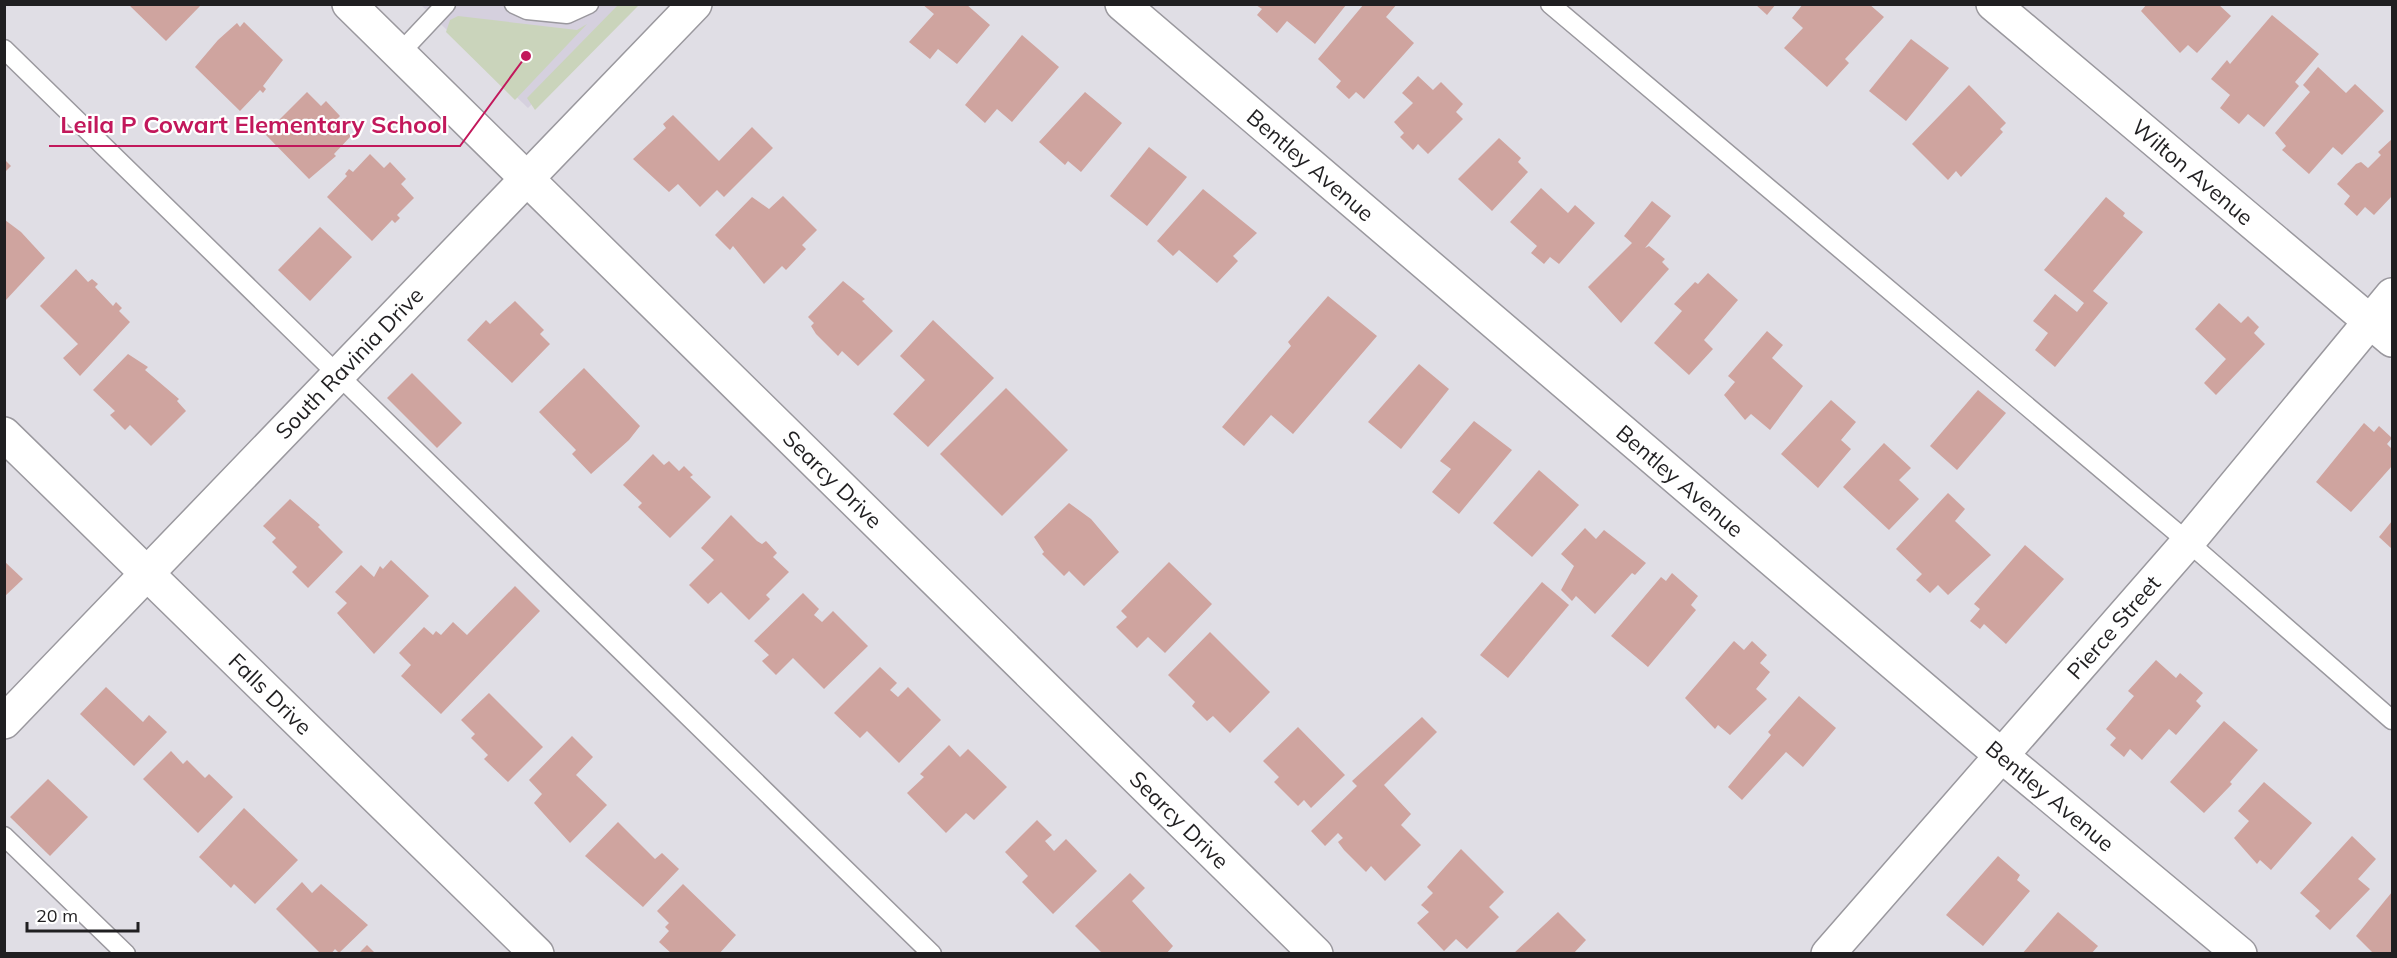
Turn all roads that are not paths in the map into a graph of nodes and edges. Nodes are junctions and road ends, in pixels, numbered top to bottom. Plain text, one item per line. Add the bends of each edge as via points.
1 (349, 4) edge
2 (446, 4) edge
3 (514, 4) edge
4 (590, 4) edge
5 (695, 4) edge
6 (1122, 4) edge
7 (1550, 4) edge
8 (1993, 4) edge
9 (4, 50) edge
10 (399, 54) junction
11 (528, 180) junction
12 (2392, 295) edge
13 (2382, 330) edge
14 (336, 374) junction
15 (4, 434) edge
16 (2188, 542) junction
17 (146, 573) junction
18 (2392, 720) edge
19 (4, 722) edge
20 (2002, 756) junction
21 (4, 836) edge
22 (126, 954) edge
23 (537, 954) edge
24 (932, 954) edge
25 (1316, 954) edge
26 (1828, 954) edge
27 (2240, 954) edge

1 - 10 street, Searcy Drive
2 - 10 lane
3 - 4 lane via 527,10 567,14
5 - 11 street, South Ravinia Drive
6 - 20 street, Bentley Avenue
7 - 16 lane
8 - 13 street, Wilton Avenue
9 - 14 lane
10 - 11 street, Searcy Drive
11 - 14 street, South Ravinia Drive
11 - 25 street, Searcy Drive
12 - 13 street, Pierce Street
13 - 16 street, Pierce Street
14 - 17 street, South Ravinia Drive
14 - 24 lane
15 - 17 street, Falls Drive
16 - 18 lane
16 - 20 street, Pierce Street
17 - 19 street, South Ravinia Drive
17 - 23 street, Falls Drive
20 - 26 street, Pierce Street
20 - 27 street, Bentley Avenue
21 - 22 lane

